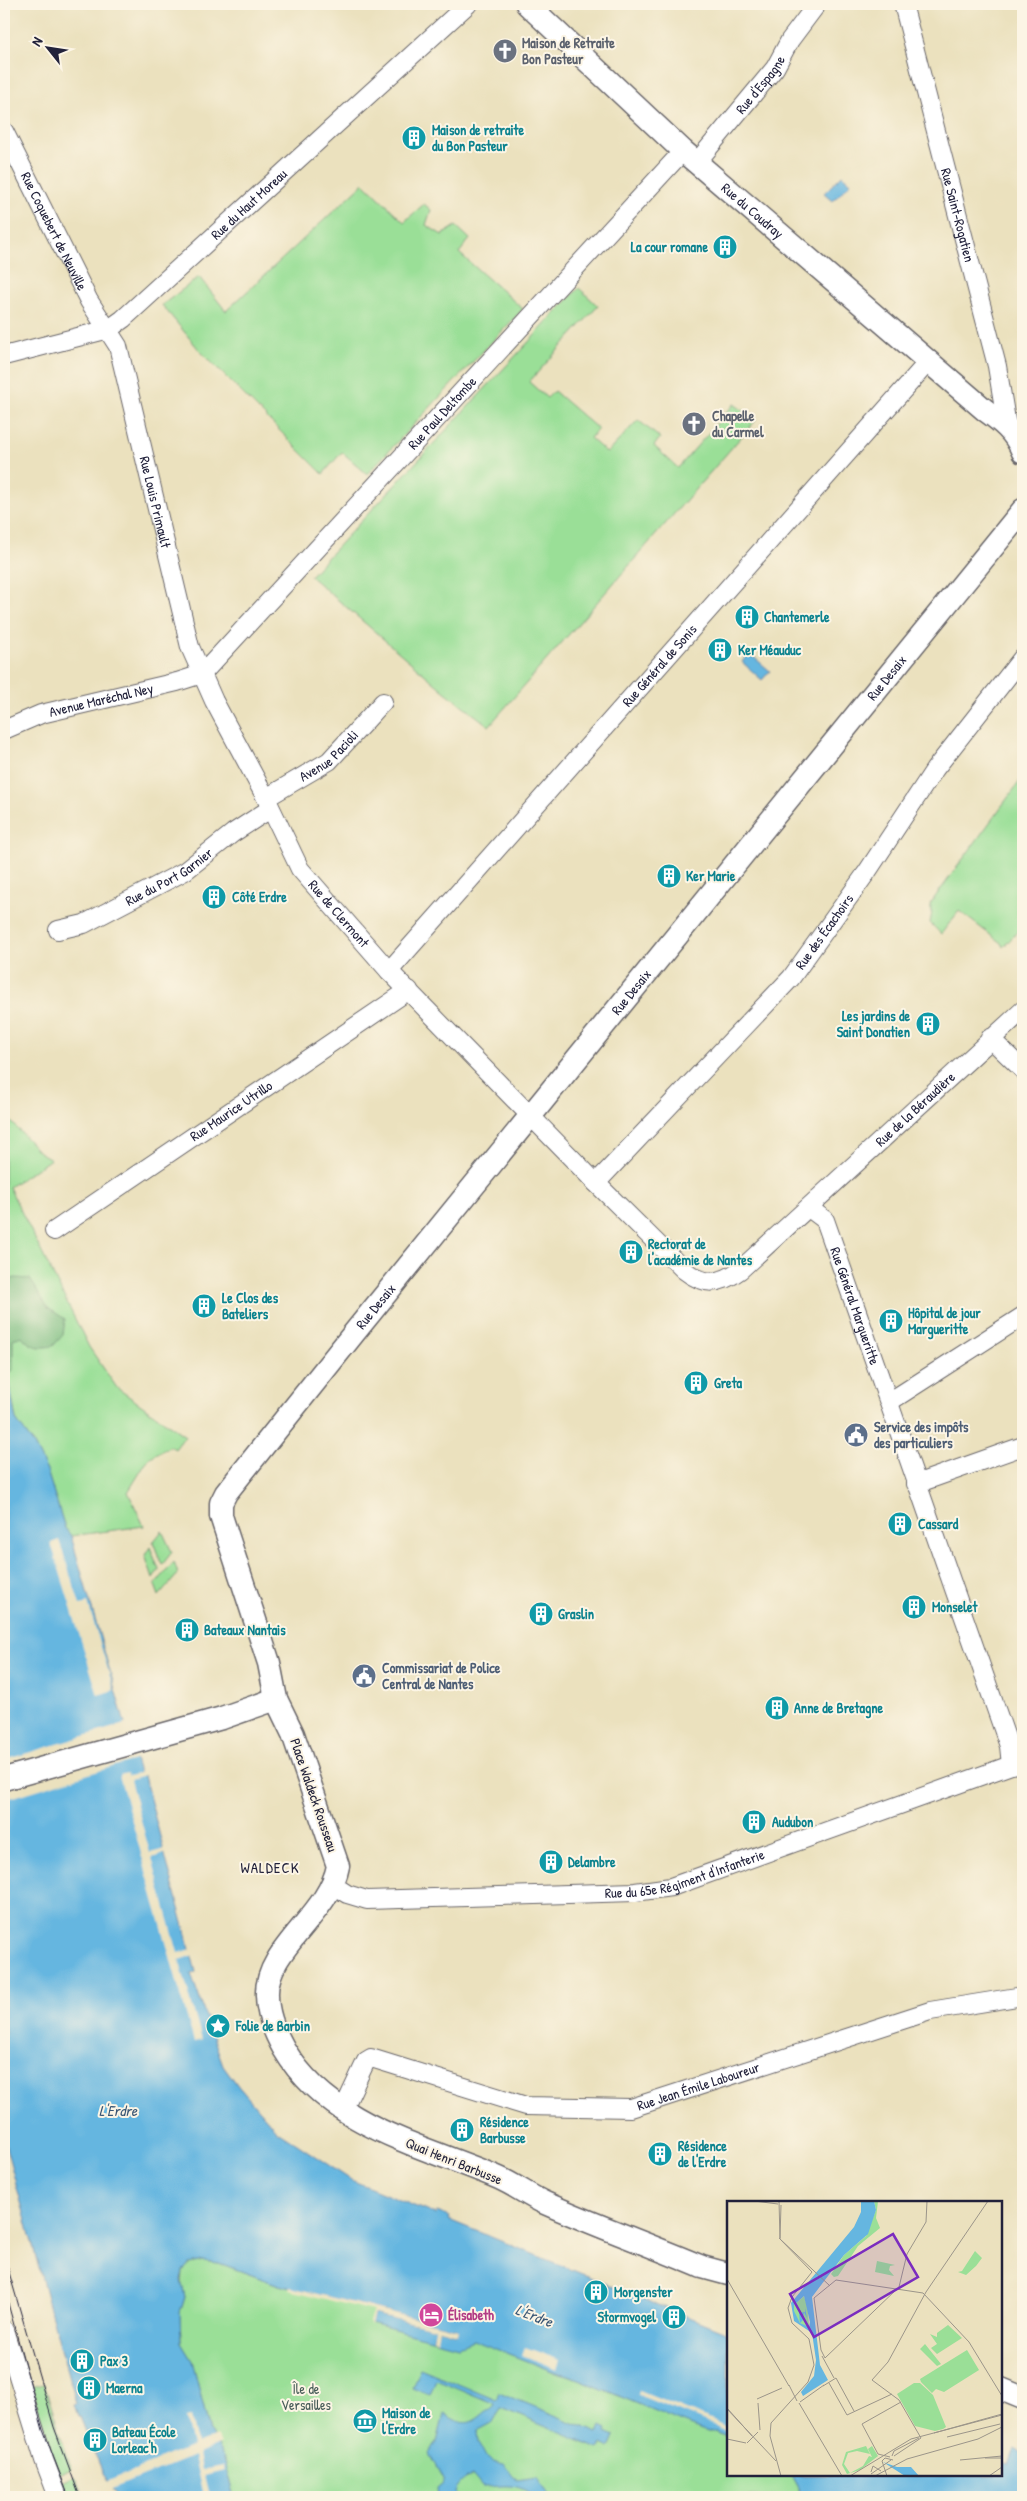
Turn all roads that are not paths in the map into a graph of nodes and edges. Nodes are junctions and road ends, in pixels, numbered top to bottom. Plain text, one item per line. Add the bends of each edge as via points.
1 (468, 4) edge
2 (527, 4) edge
3 (817, 4) edge
4 (903, 4) edge
5 (4, 131) edge
6 (690, 157) junction
7 (109, 329) junction
8 (4, 356) edge
9 (928, 362) junction
10 (1018, 441) edge
11 (1023, 510) edge
12 (1023, 657) edge
13 (202, 674) junction
14 (383, 702) dead end
15 (4, 730) edge
16 (268, 804) junction
17 (58, 930) dead end
18 (389, 971) junction
19 (408, 990) junction
20 (1023, 1010) edge
21 (990, 1038) junction
22 (1023, 1070) edge
23 (531, 1115) junction
24 (596, 1183) junction
25 (809, 1208) junction
26 (54, 1231) dead end
27 (1023, 1316) edge
28 (889, 1402) junction
29 (1023, 1446) edge
30 (242, 1474) joint
31 (916, 1484) junction
32 (276, 1699) junction
33 (1017, 1764) edge
34 (4, 1779) edge
35 (334, 1885) junction
36 (275, 1964) joint
37 (1023, 1996) edge
38 (343, 2110) junction
39 (727, 2274) edge
40 (4, 2330) edge
41 (1002, 2389) edge
42 (1023, 2398) edge
43 (58, 2497) edge

1 - 7 street, Rue du Haut Moreau via 123,320
2 - 6 street, Rue du Coudray
3 - 6 street, Rue d'Espagne via 790,40 775,68
4 - 10 street, Rue Saint-Rogatien
5 - 7 street, Rue Coquebert de Neuville via 89,301
6 - 9 street, Rue du Coudray
6 - 13 street, Rue Paul Deltombe via 610,231
7 - 8 street, Rue du Haut Moreau
7 - 13 street, Rue Louis Primault via 118,346 190,647
9 - 10 street, Rue du Coudray
9 - 18 street, Rue Général de Sonis
11 - 23 street, Rue Desaix
12 - 24 street, Rue des Écachoirs via 935,769 791,978
13 - 15 street, Avenue Maréchal Ney via 41,714
13 - 16 street, Rue de Clermont
14 - 16 street, Avenue Pacioli via 329,761
16 - 17 street, Rue du Port Garnier via 185,871 84,924
16 - 18 street, Rue de Clermont via 300,869
18 - 19 street, Rue de Clermont
19 - 23 street, Rue de Clermont
19 - 26 street, Rue Maurice Utrillo
20 - 21 street, Rue de la Béraudière
21 - 22 street
21 - 25 street, Rue de la Béraudière
23 - 24 street
23 - 30 street, Rue Desaix
24 - 25 street via 684,1270 694,1278 708,1282 717,1283 730,1278
25 - 28 street, Rue Général Margueritte via 825,1220
27 - 28 street
28 - 31 street, Rue Général Margueritte
29 - 31 street
30 - 32 street, Place Waldeck Rousseau via 221,1503 222,1516 269,1663
31 - 33 street, Rue Général Margueritte
32 - 34 street via 222,1718
32 - 35 street, Place Waldeck Rousseau via 293,1734 336,1857 338,1866
33 - 35 street, Rue du 65e Régiment d'Infanterie via 671,1887 634,1892 367,1900 347,1894
35 - 36 street, Place Waldeck Rousseau via 324,1903
36 - 38 street, Quai Henri Barbusse via 268,1979 266,1995 278,2038 300,2074
37 - 38 street, Rue Jean Émile Laboureur via 930,2011 631,2108 526,2106 371,2058 366,2061
38 - 39 street, Quai Henri Barbusse via 377,2128 502,2180 543,2202 702,2267
40 - 43 street
41 - 42 street

